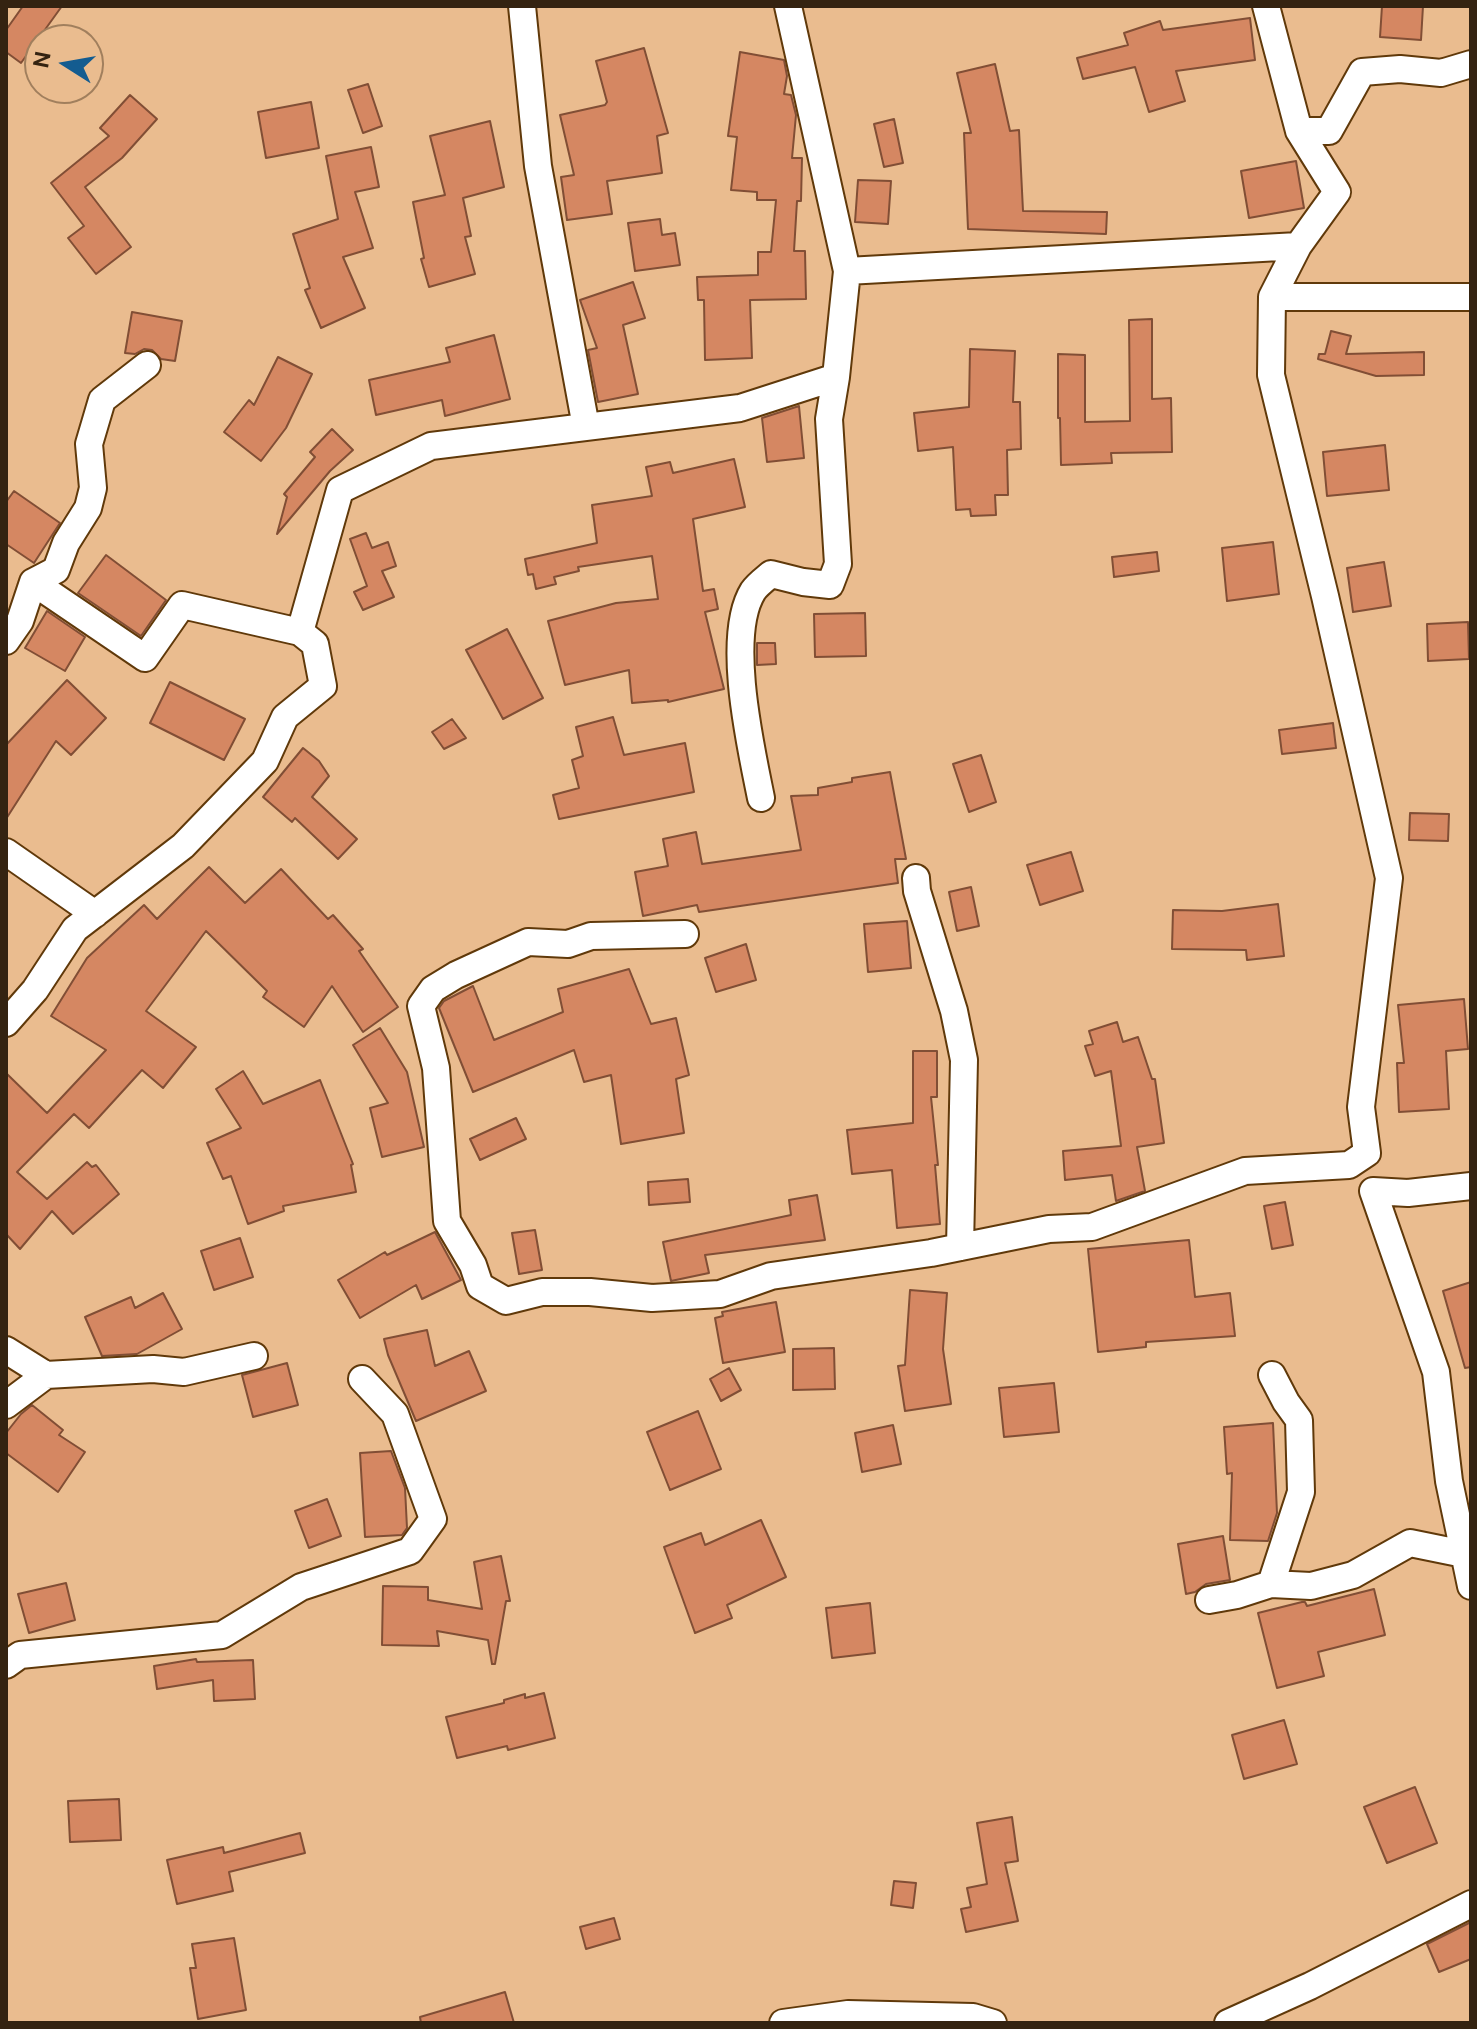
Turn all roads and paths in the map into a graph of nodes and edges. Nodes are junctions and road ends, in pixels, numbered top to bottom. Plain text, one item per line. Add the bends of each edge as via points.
1 (522, 6) edge
2 (788, 6) edge
3 (1266, 6) edge
4 (1471, 64) edge
5 (1299, 131) junction
6 (1298, 246) junction
7 (847, 271) junction
8 (1272, 297) junction
9 (1471, 297) edge
10 (147, 365) dead end
11 (836, 377) junction
12 (586, 427) junction
13 (33, 582) junction
14 (300, 632) junction
15 (6, 641) edge
16 (761, 798) dead end
17 (6, 852) edge
18 (916, 878) dead end
19 (95, 914) junction
20 (685, 934) dead end
21 (6, 1023) edge
22 (1349, 1165) junction
23 (1471, 1186) edge
24 (1373, 1191) junction
25 (960, 1247) junction
26 (6, 1350) edge
27 (254, 1356) dead end
28 (46, 1375) junction
29 (1272, 1375) dead end
30 (362, 1379) dead end
31 (6, 1405) edge
32 (1464, 1554) junction
33 (1271, 1584) junction
34 (1471, 1586) edge
35 (1209, 1600) dead end
36 (6, 1665) edge
37 (1471, 1904) edge
38 (783, 2023) edge
39 (993, 2023) edge
40 (1228, 2023) edge

1 - 12 street via 538,166
2 - 7 street
3 - 5 street
4 - 5 street via 1441,73 1362,72 1329,131
5 - 6 street via 1337,192
6 - 7 street
6 - 8 street
7 - 11 street
8 - 9 street
8 - 22 street via 1271,375 1389,878 1361,1107 1367,1153
10 - 13 street via 102,400 89,444 93,488 88,508 56,570
11 - 12 street via 740,408
11 - 16 street via 829,419 838,564 830,585 771,574 753,592 742,624 741,680
12 - 14 street via 431,446 340,490
13 - 14 street via 145,658 182,605
13 - 15 street via 20,621
14 - 19 street via 315,644 323,686 285,717 265,761 183,846
17 - 19 street
18 - 25 street via 964,1060
19 - 21 street via 75,929
20 - 25 street via 591,936 568,944 528,942 456,975 433,989 421,1006 436,1068 447,1221 480,1286 506,1301 542,1292 652,1298 720,1294 771,1276
22 - 24 street
22 - 25 street via 1245,1171 1092,1227 1049,1229
23 - 24 street
24 - 32 street via 1436,1372
26 - 28 street
27 - 28 street via 184,1372
28 - 31 street
29 - 33 street via 1299,1420 1301,1492
30 - 36 street via 395,1414 433,1519 410,1551 301,1587 222,1635 20,1655
32 - 33 street via 1410,1543 1353,1575 1311,1586
32 - 34 street
33 - 35 street
37 - 40 street
38 - 39 street via 848,2014 973,2017

